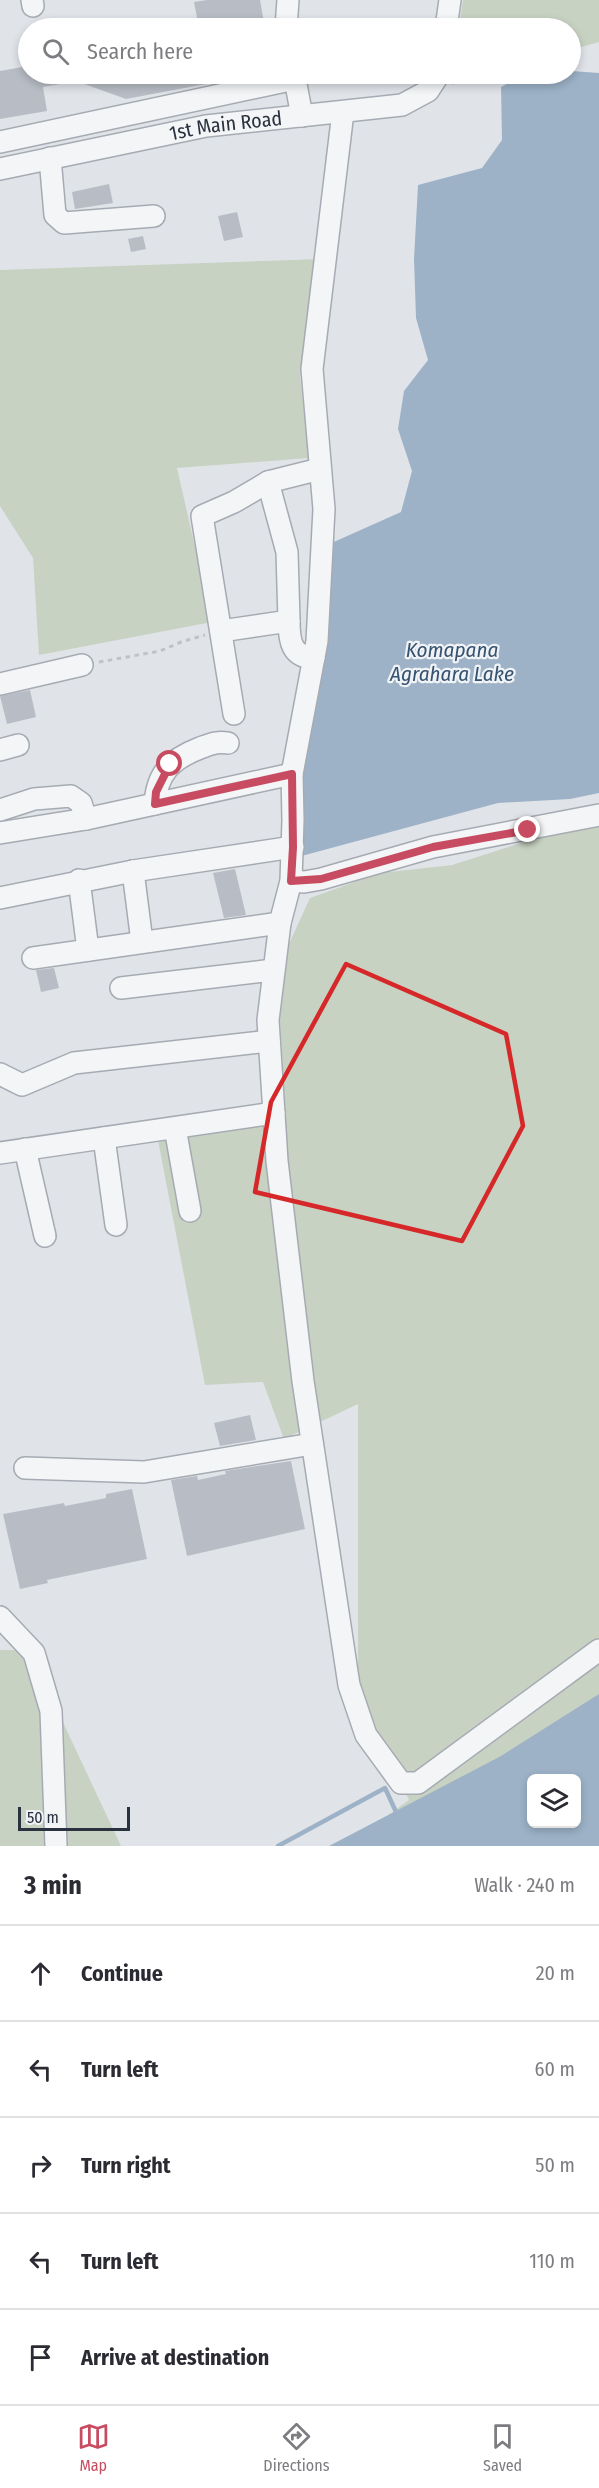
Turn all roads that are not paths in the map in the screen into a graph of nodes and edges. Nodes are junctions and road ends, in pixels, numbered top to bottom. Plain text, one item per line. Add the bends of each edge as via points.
1 (288, 0) edge
2 (450, 0) edge
3 (287, 18) edge
4 (447, 18) edge
5 (259, 84) edge
6 (296, 84) edge
7 (433, 84) edge
8 (343, 112) junction
9 (302, 116) junction
10 (0, 142) edge
11 (50, 158) junction
12 (0, 169) edge
13 (154, 216) dead end
14 (320, 469) junction
15 (268, 482) junction
16 (320, 578) junction
17 (287, 582) junction
18 (289, 621) junction
19 (221, 631) junction
20 (314, 658) junction
21 (82, 665) road end
22 (0, 684) edge
23 (234, 714) dead end
24 (228, 743) dead end
25 (292, 774) junction
26 (155, 804) junction
27 (0, 810) edge
28 (599, 814) edge
29 (86, 819) junction
30 (0, 833) edge
31 (293, 847) junction
32 (133, 871) junction
33 (80, 880) junction
34 (291, 881) junction
35 (0, 898) edge
36 (280, 923) junction
37 (142, 942) junction
38 (88, 950) junction
39 (33, 958) dead end
40 (273, 970) junction
41 (121, 988) dead end
42 (269, 1041) junction
43 (0, 1074) edge
44 (274, 1113) junction
45 (175, 1128) junction
46 (104, 1138) junction
47 (25, 1149) junction
48 (0, 1153) edge
49 (190, 1211) dead end
50 (116, 1226) dead end
51 (45, 1236) dead end
52 (312, 1444) junction
53 (25, 1468) dead end
54 (0, 1617) edge
55 (599, 1650) edge
56 (56, 1846) edge

1 - 3 street
2 - 4 street
5 - 10 street
6 - 9 street
7 - 8 street, 1st Main Road via 428,91 402,105
8 - 9 street, 1st Main Road
8 - 14 street via 312,369
9 - 11 street, 1st Main Road via 206,126
11 - 12 street, 1st Main Road
11 - 13 street via 55,215 64,224
14 - 15 street
14 - 16 street via 324,509
15 - 17 street via 286,552
15 - 19 street via 202,516
16 - 17 street
16 - 20 street
17 - 18 street
18 - 19 street
18 - 20 street via 296,653
19 - 23 street
20 - 25 street
21 - 22 street
24 - 26 street via 217,741 179,756 162,779
25 - 26 street
25 - 31 street
26 - 29 street
27 - 29 street via 34,799 71,796 81,803
28 - 34 street via 433,847 321,879
29 - 30 street
31 - 32 street
31 - 34 street
32 - 33 street
32 - 37 street
33 - 35 street
33 - 38 street
34 - 36 street
36 - 37 street
36 - 40 street
37 - 38 street
38 - 39 street
40 - 41 street
40 - 42 street
42 - 43 street via 74,1063 22,1085
42 - 44 street
44 - 45 street
44 - 52 street
45 - 46 street
45 - 49 street
46 - 47 street
46 - 50 street
47 - 48 street
47 - 51 street
52 - 53 street via 144,1472
52 - 55 street via 349,1685 366,1735 401,1783 418,1783
54 - 56 street via 34,1653 51,1711

